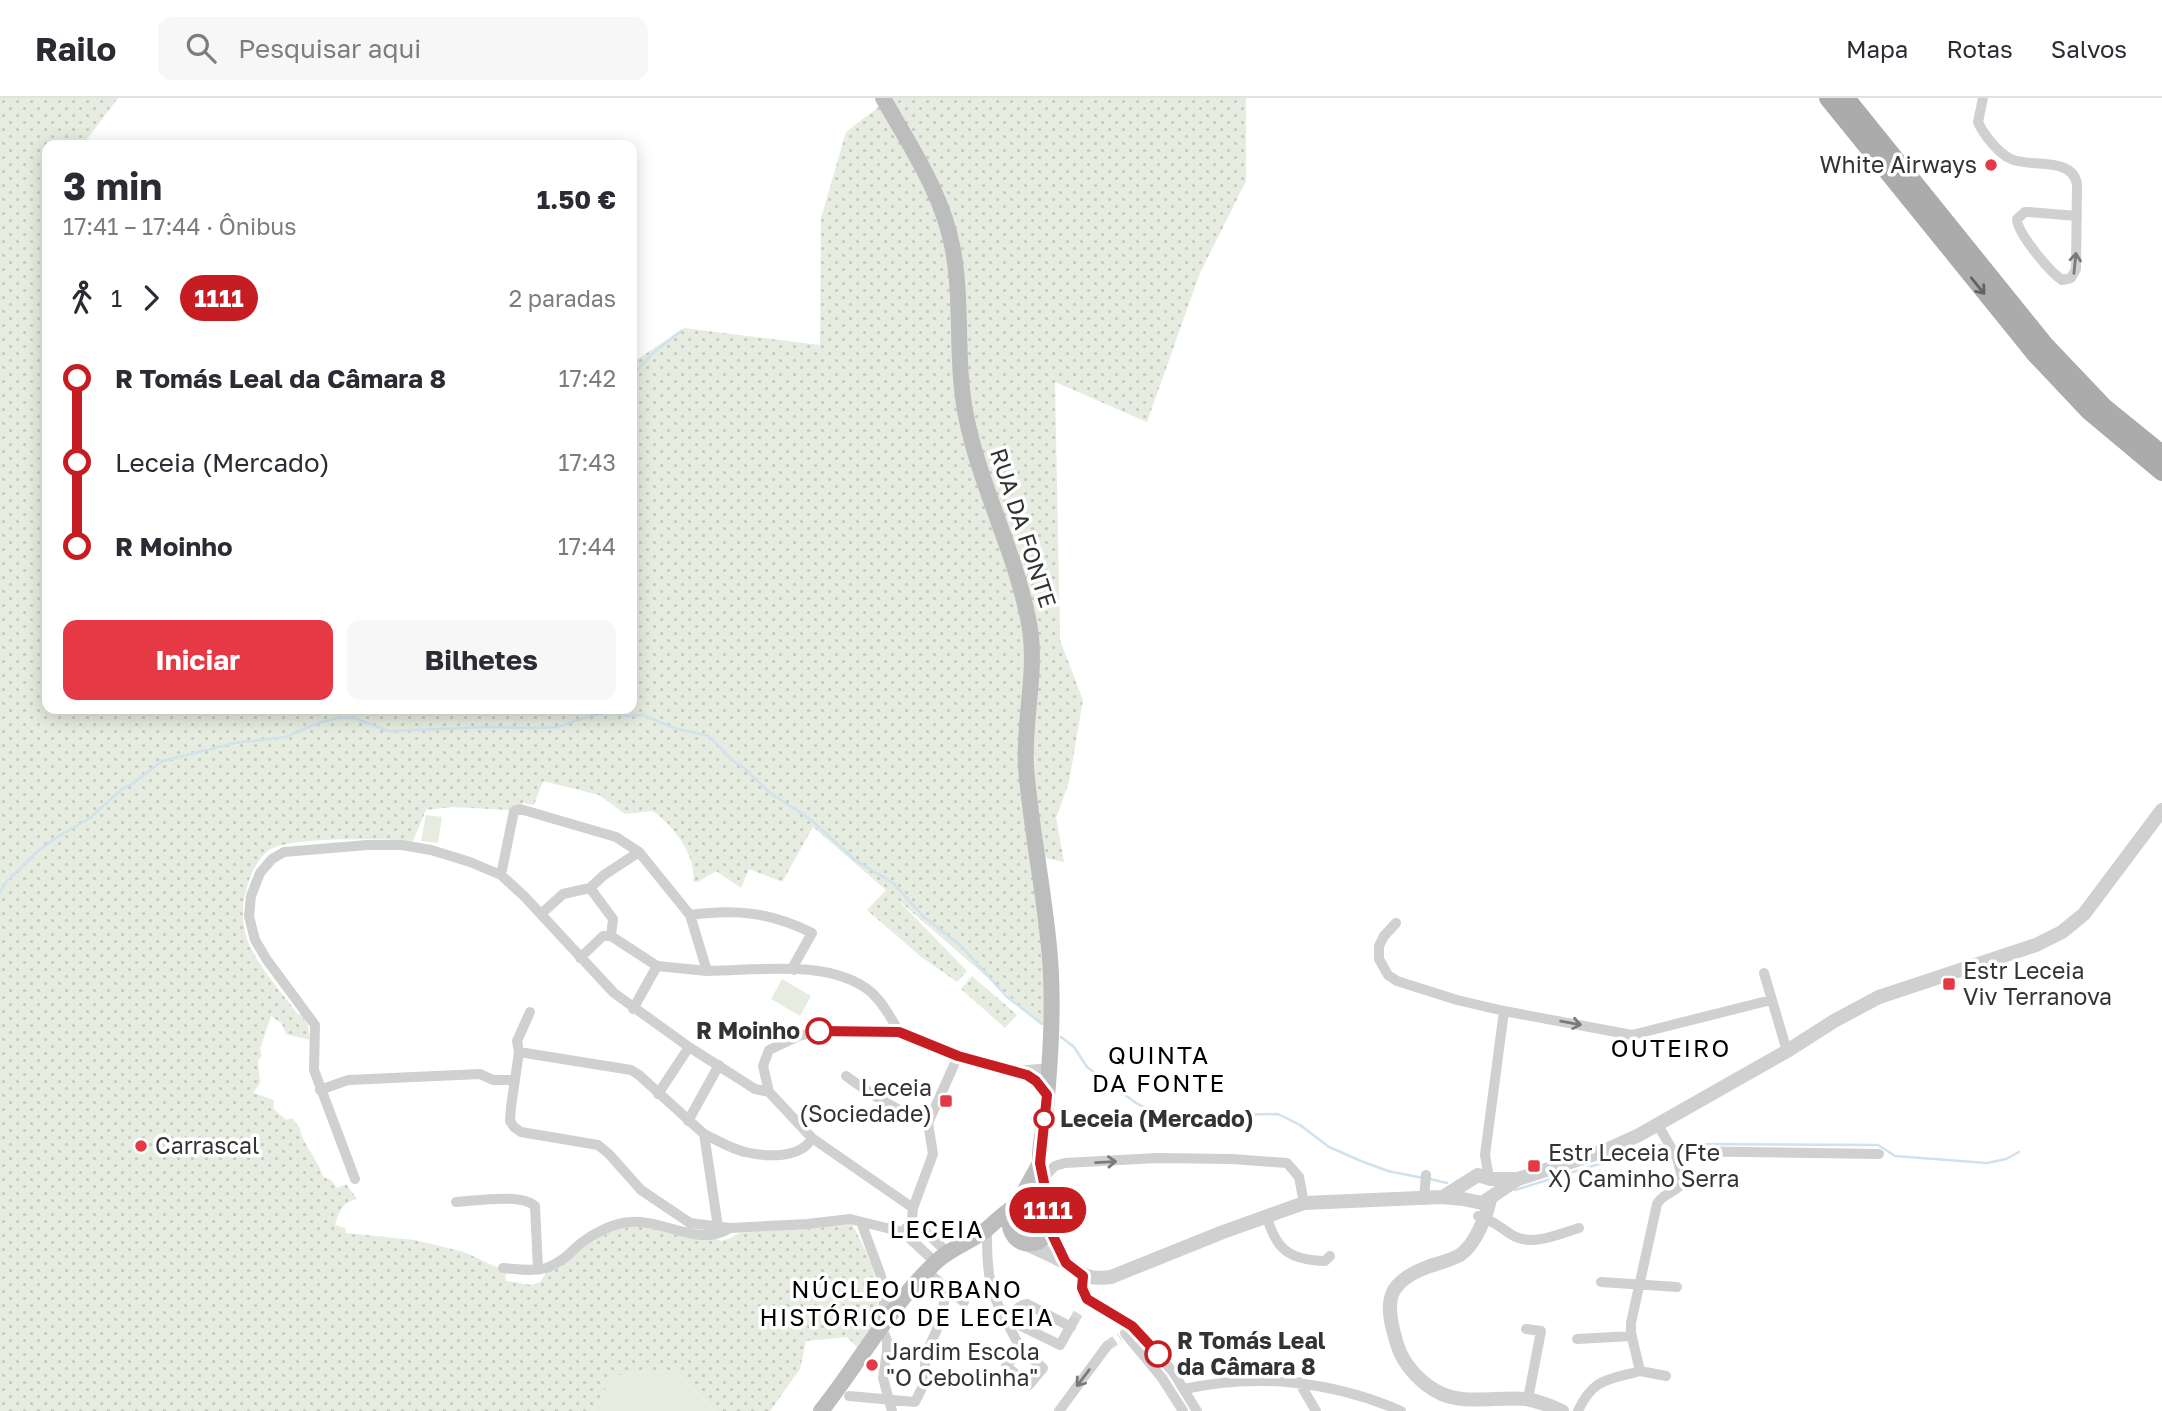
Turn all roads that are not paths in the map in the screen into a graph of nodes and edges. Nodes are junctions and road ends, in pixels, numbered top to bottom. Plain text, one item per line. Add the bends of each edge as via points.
1 (883, 98) edge
2 (1828, 98) edge
3 (1846, 98) edge
4 (1983, 98) edge
5 (2077, 216) junction
6 (2162, 454) edge
7 (2162, 471) edge
8 (2162, 810) edge
9 (639, 852) junction
10 (500, 874) junction
11 (590, 888) junction
12 (541, 914) junction
13 (690, 915) junction
14 (1396, 923) dead end
15 (550, 925) junction
16 (542, 936) dead end
17 (611, 936) junction
18 (580, 958) junction
19 (657, 966) junction
20 (794, 970) junction
21 (707, 971) junction
22 (1764, 973) dead end
23 (1771, 1000) junction
24 (634, 1009) junction
25 (1504, 1011) junction
26 (530, 1012) dead end
27 (899, 1032) junction
28 (689, 1047) junction
29 (1787, 1051) junction
30 (519, 1052) junction
31 (958, 1056) junction
32 (719, 1066) junction
33 (1050, 1068) junction
34 (1015, 1070) junction
35 (846, 1076) dead end
36 (514, 1080) junction
37 (320, 1090) junction
38 (769, 1092) junction
39 (658, 1094) junction
40 (1047, 1095) junction
41 (688, 1121) junction
42 (928, 1123) junction
43 (1658, 1125) junction
44 (704, 1135) junction
45 (812, 1138) junction
46 (1674, 1152) junction
47 (1879, 1154) dead end
48 (1485, 1155) junction
49 (1041, 1165) junction
50 (1490, 1178) junction
51 (355, 1179) dead end
52 (1518, 1179) junction
53 (1470, 1180) junction
54 (1442, 1197) junction
55 (1492, 1198) junction
56 (456, 1202) dead end
57 (1304, 1203) junction
58 (1016, 1205) junction
59 (1477, 1213) junction
60 (913, 1214) junction
61 (1266, 1217) junction
62 (1050, 1218) junction
63 (861, 1222) junction
64 (718, 1227) junction
65 (730, 1228) junction
66 (1579, 1228) dead end
67 (903, 1232) junction
68 (983, 1236) junction
69 (1022, 1241) junction
70 (1330, 1256) dead end
71 (940, 1259) junction
72 (1066, 1263) junction
73 (503, 1268) dead end
74 (538, 1269) junction
75 (1083, 1276) junction
76 (1601, 1282) dead end
77 (1639, 1285) junction
78 (1677, 1287) dead end
79 (947, 1290) junction
80 (964, 1302) dead end
81 (1009, 1322) junction
82 (881, 1327) junction
83 (1526, 1329) dead end
84 (1541, 1331) junction
85 (1554, 1331) dead end
86 (1126, 1332) junction
87 (1632, 1336) junction
88 (1577, 1339) dead end
89 (1107, 1346) tunnel mouth
90 (1021, 1349) dead end
91 (1640, 1371) junction
92 (1666, 1376) dead end
93 (1299, 1382) junction
94 (1184, 1389) junction
95 (849, 1396) dead end
96 (887, 1398) junction
97 (1528, 1399) junction
98 (821, 1411) edge
99 (891, 1411) edge
100 (1059, 1411) edge
101 (1183, 1411) edge
102 (1197, 1411) edge
103 (1317, 1411) edge
104 (1401, 1411) edge
105 (1562, 1411) edge
106 (1578, 1411) edge

1 - 33 main road, RUA DA FONTE via 931,185 948,229 957,277 959,374 966,417 1028,617 1033,661 1026,763 1049,956
2 -> 7 main road via 2036,355 2097,419
3 - 6 main road via 2054,355 2105,407
4 - 5 street via 1978,122 2005,155 2064,167 2074,174
5 -> 5 street via 2025,212 2017,219 2022,234 2062,280 2071,278 2076,269
8 - 29 street via 2084,914 2062,932 1879,998
9 - 10 street via 616,837 520,809 514,811
9 - 11 street
9 - 13 street
10 - 12 street
10 - 37 street via 402,845 284,852 260,873 249,916 255,940 315,1025 314,1070
11 - 12 street via 563,894
11 - 17 street via 613,919
12 - 15 street
13 - 20 street via 723,911 764,914 812,933
13 - 21 street
14 - 25 street via 1379,947 1379,959 1388,975
15 - 16 street
15 - 18 street
17 - 18 street via 603,936
17 - 19 street
18 - 24 street
19 - 21 street
19 - 24 street
20 - 21 street
20 - 27 street via 828,972 860,985 880,1002
22 - 23 street
25 -> 23 street via 1632,1035
23 - 29 street
24 - 28 street
25 - 48 street
26 - 30 street via 517,1041
27 - 31 street
27 - 38 street via 819,1031 775,1047 763,1066
28 - 32 street
28 - 39 street
29 - 43 street
30 - 36 street
30 - 39 street via 631,1070
31 - 34 street
31 - 42 street
32 - 38 street via 755,1089
32 - 41 street
33 - 34 street
33 - 40 main road, RUA DA FONTE
34 - 40 street via 1036,1081
35 - 42 street via 898,1112
36 - 37 street via 493,1080 480,1074 348,1080
36 - 64 street via 510,1121 514,1127 529,1134 598,1145 653,1200 690,1223
37 - 51 street
38 - 45 street
39 - 41 street
40 - 49 main road, RUA DA FONTE
41 - 44 street
42 - 60 street via 933,1154
43 - 46 street
43 - 52 street via 1604,1150
44 - 45 street via 746,1152 790,1155 805,1148
44 - 64 street
45 - 60 street
46 - 47 street
46 - 77 street via 1683,1181 1657,1204
48 - 50 street
48 - 53 street
49 -> 57 street via 1157,1158 1287,1163 1299,1177
49 - 58 main road, RUA DA FONTE
49 - 62 main road, RUA DA FONTE
50 - 52 street
50 - 53 street via 1478,1175
50 - 55 street via 1495,1187
52 - 55 street
53 - 54 street
53 - 59 street via 1466,1189
54 - 57 street via 1425,1186
54 - 59 street
55 - 59 street via 1482,1203
56 - 74 street via 501,1199 535,1206
57 - 61 street
58 - 62 main road via 1038,1202
58 - 68 main road
58 - 69 main road via 1008,1221 1013,1235
59 - 66 street via 1527,1241
59 - 97 street via 1472,1242 1460,1254 1399,1282 1390,1295 1393,1332 1405,1363 1437,1391 1460,1398
60 - 67 street
60 - 71 street
61 - 70 street via 1274,1239 1294,1257 1325,1261
61 - 75 street via 1111,1277
62 - 69 main road via 1045,1237
62 - 72 street via 1054,1240
63 - 65 street via 843,1219
63 - 67 street
63 - 82 street via 881,1276
64 - 65 street
65 - 74 street via 707,1235 631,1222 607,1228 563,1260
67 - 71 street
68 - 69 main road
68 - 71 main road
68 - 81 street via 992,1293
69 - 72 street
71 - 79 street
71 - 82 main road
72 - 75 street
73 - 74 street
75 - 86 street via 1084,1304
76 - 77 street
77 - 78 street
77 - 87 street
79 - 80 street
79 - 96 street via 923,1366 927,1378 915,1402
81 - 81 street via 1060,1345 1072,1325 1027,1304 1019,1305
81 - 90 street
82 - 96 street via 887,1340 883,1378
82 - 98 main road
83 - 84 street
84 - 85 street
84 - 97 street
86 - 94 street via 1165,1362
86 - 101 street
87 - 88 street
87 - 91 street
89 -> 100 street
91 - 92 street
91 - 106 street via 1594,1386
93 - 94 street via 1251,1380
93 - 103 street
93 - 104 street
94 - 102 street
95 - 96 street
96 - 99 street
97 - 105 street

